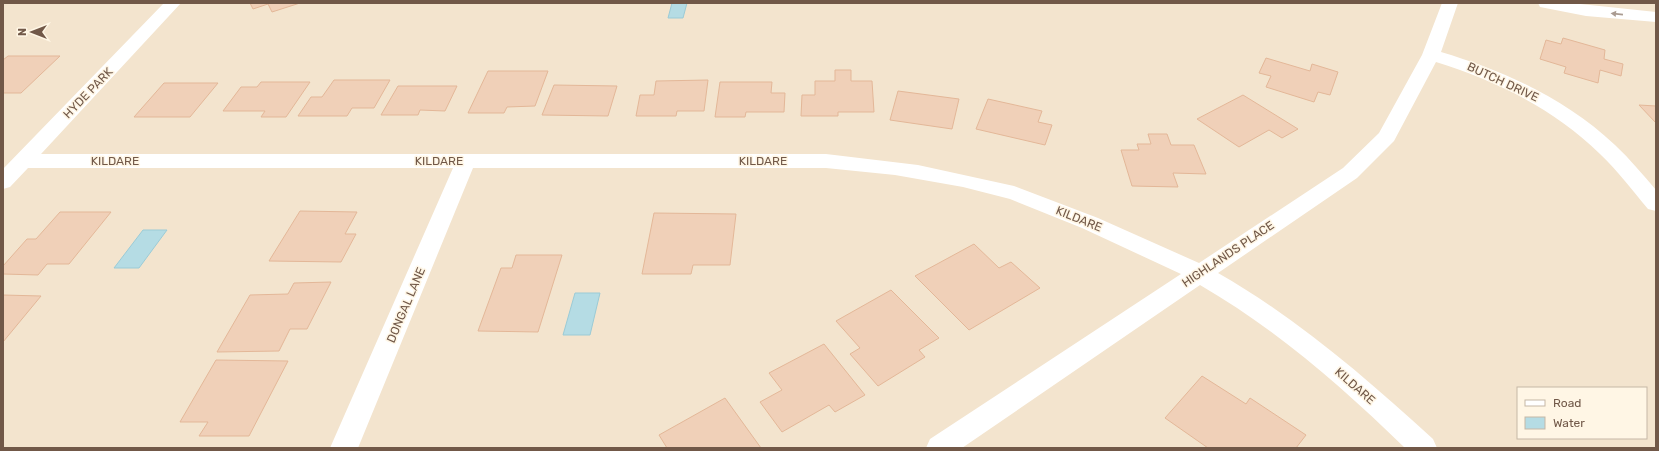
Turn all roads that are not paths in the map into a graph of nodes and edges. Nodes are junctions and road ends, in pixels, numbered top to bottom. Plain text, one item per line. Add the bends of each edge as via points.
1 (173, 3) edge
2 (1450, 3) edge
3 (1546, 3) edge
4 (1656, 17) edge
5 (1430, 55) junction
6 (23, 161) junction
7 (466, 161) junction
8 (3, 182) edge
9 (1656, 204) edge
10 (1198, 273) junction
11 (344, 448) edge
12 (940, 448) edge
13 (1423, 448) edge

1 - 6 street, HYDE PARK
2 - 5 street, HIGHLANDS PLACE
4 -> 3 street via 1586,11
5 - 9 street, BUTCH DRIVE via 1472,66 1528,91 1565,114 1607,150
5 - 10 street, HIGHLANDS PLACE via 1388,137 1356,168
6 - 7 street, KILDARE
6 - 8 street, HYDE PARK
7 - 10 street, KILDARE via 826,161 875,164 943,176 1009,192 1122,237
7 - 11 street, DONGAL LANE
10 - 12 street, HIGHLANDS PLACE
10 - 13 street, KILDARE via 1247,303 1309,347

